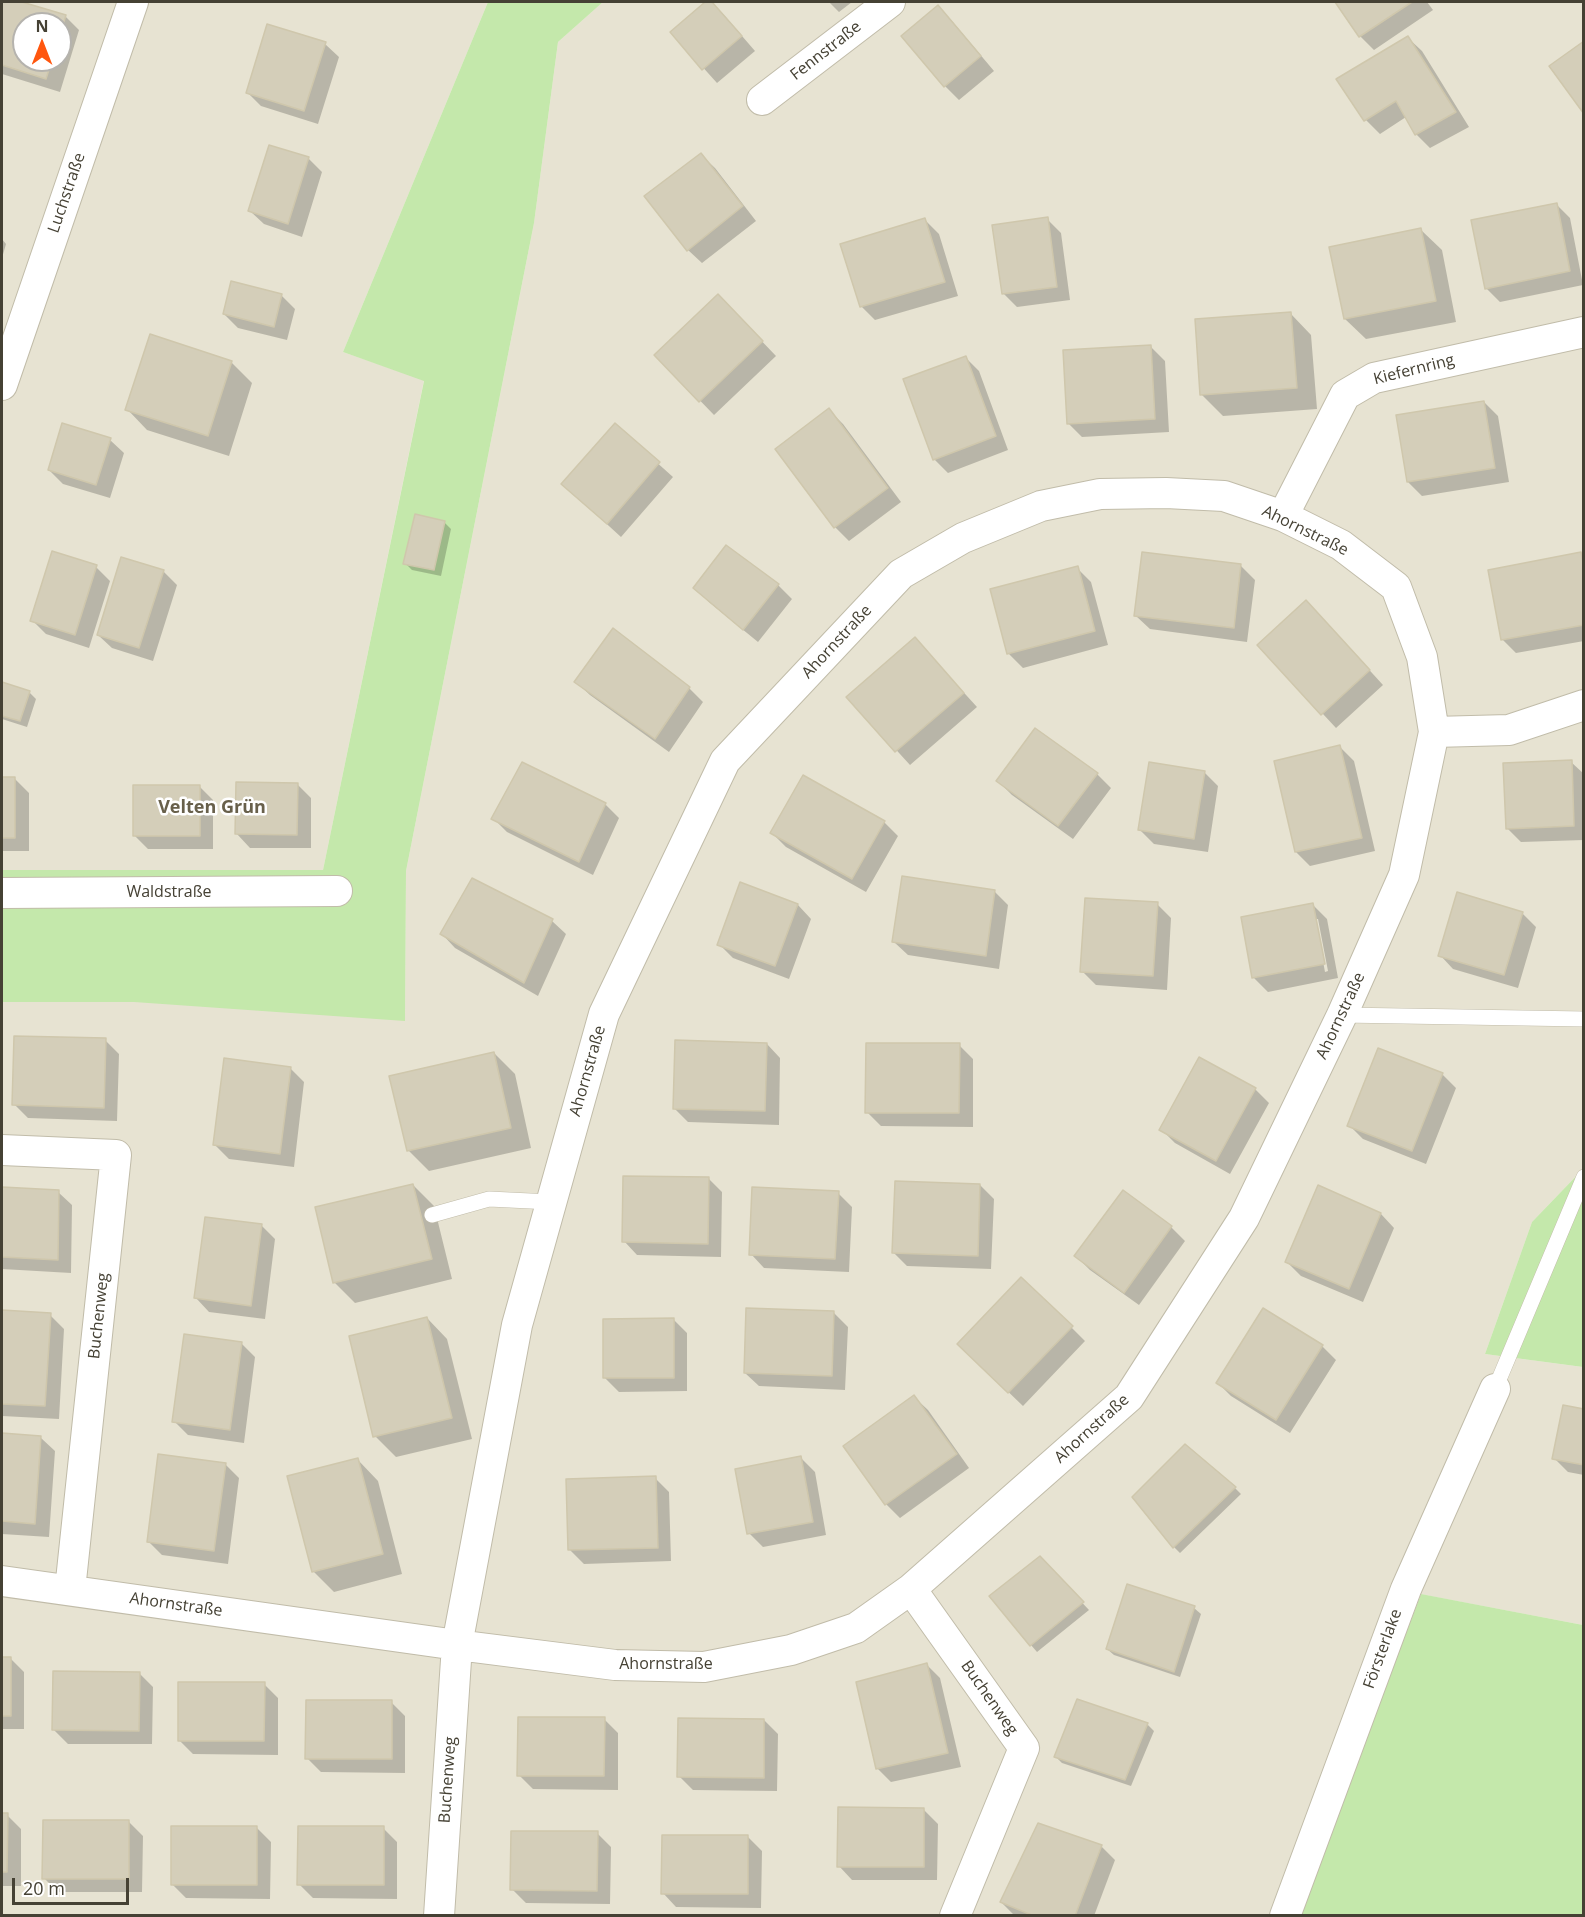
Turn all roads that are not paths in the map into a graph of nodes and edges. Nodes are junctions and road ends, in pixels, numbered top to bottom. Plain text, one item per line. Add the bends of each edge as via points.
1 (133, 2) edge
2 (890, 2) edge
3 (762, 100) dead end
4 (1584, 332) edge
5 (2, 385) edge
6 (1283, 516) junction
7 (1584, 705) edge
8 (1434, 732) junction
9 (337, 891) dead end
10 (2, 893) edge
11 (1342, 1015) junction
12 (1584, 1019) edge
13 (2, 1150) edge
14 (1584, 1177) edge
15 (551, 1202) junction
16 (432, 1215) dead end
17 (1495, 1389) joint
18 (2, 1581) edge
19 (911, 1589) junction
20 (70, 1590) junction
21 (457, 1645) junction
22 (439, 1916) edge
23 (955, 1916) edge
24 (1285, 1916) edge

1 - 5 street, Luchstraße
2 - 3 street, Fennstraße
4 - 6 street, Kiefernring via 1374,378 1345,395
6 - 8 street, Ahornstraße via 1341,545 1396,587 1422,657
6 - 15 street, Ahornstraße via 1224,496 1100,494 1041,506 963,538 901,574 725,761 604,1014
7 - 8 street via 1509,730
8 - 11 street, Ahornstraße via 1404,874
9 - 10 street, Waldstraße
11 - 12 lane
11 - 19 street, Ahornstraße via 1244,1218 1129,1397
13 - 20 street, Buchenweg via 116,1155
14 - 17 lane
15 - 16 lane via 489,1199
15 - 21 street, Ahornstraße via 517,1325
17 - 24 street, Försterlake via 1406,1589
18 - 20 street, Ahornstraße
19 - 21 street, Ahornstraße via 856,1628 791,1650 704,1667 615,1665
19 - 23 street, Buchenweg via 1024,1748
20 - 21 street, Ahornstraße
21 - 22 street, Buchenweg

